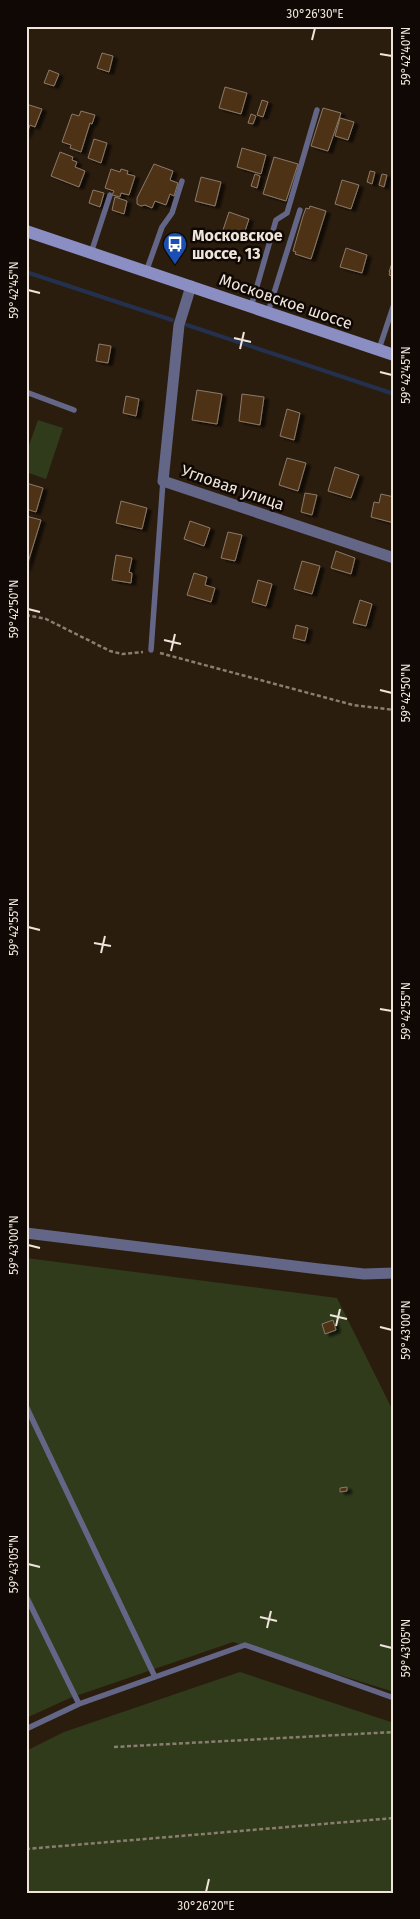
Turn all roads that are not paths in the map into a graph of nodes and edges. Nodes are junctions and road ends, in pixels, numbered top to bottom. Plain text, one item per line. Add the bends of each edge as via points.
1 (317, 110) dead end
2 (182, 181) dead end
3 (110, 195) dead end
4 (300, 210) dead end
5 (26, 231) edge
6 (91, 253) junction
7 (146, 272) junction
8 (190, 286) junction
9 (394, 304) edge
10 (251, 306) junction
11 (268, 312) junction
12 (379, 350) junction
13 (394, 355) edge
14 (26, 392) edge
15 (74, 410) dead end
16 (163, 481) junction
17 (394, 558) edge
18 (151, 650) road end
19 (26, 1233) edge
20 (394, 1273) edge
21 (26, 1406) edge
22 (26, 1596) edge
23 (155, 1677) junction
24 (394, 1698) edge
25 (79, 1704) junction
26 (26, 1729) edge

1 - 10 lane via 287,213 276,220
2 - 7 lane
3 - 6 lane
4 - 11 lane
5 - 6 main road, Московское шоссе
6 - 7 main road, Московское шоссе
7 - 8 main road, Московское шоссе
8 - 10 main road, Московское шоссе
8 - 16 street, Угловая улица via 179,325
9 - 12 lane
10 - 11 main road, Московское шоссе
11 - 12 main road, Московское шоссе
12 - 13 main road, Московское шоссе
14 - 15 lane
16 - 17 street, Угловая улица
16 - 18 lane
19 - 20 street via 319,1270
21 - 23 lane
22 - 25 lane
23 - 24 lane via 245,1645
23 - 25 lane
25 - 26 lane

